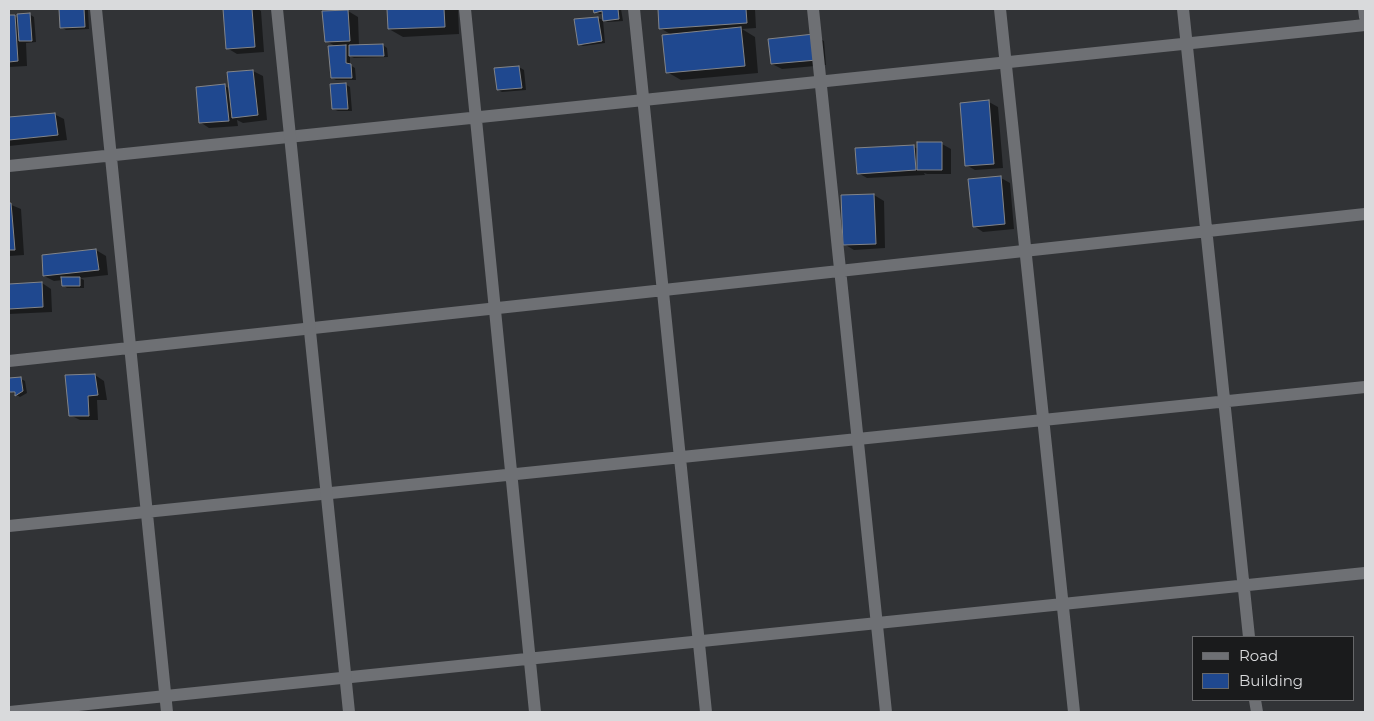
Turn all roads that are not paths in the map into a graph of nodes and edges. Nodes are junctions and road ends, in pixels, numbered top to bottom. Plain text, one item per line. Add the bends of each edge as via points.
1 (96, 9) edge
2 (277, 9) edge
3 (465, 9) edge
4 (634, 9) edge
5 (813, 9) edge
6 (1000, 9) edge
7 (1183, 9) edge
8 (1364, 9) edge
9 (1365, 17) edge
10 (1365, 25) edge
11 (1187, 43) junction
12 (1006, 62) junction
13 (821, 82) junction
14 (643, 100) junction
15 (476, 117) junction
16 (290, 136) junction
17 (111, 155) junction
18 (9, 166) edge
19 (1365, 214) edge
20 (1206, 231) junction
21 (1025, 251) junction
22 (840, 272) junction
23 (663, 290) junction
24 (494, 308) junction
25 (310, 328) junction
26 (130, 348) junction
27 (9, 361) edge
28 (1365, 387) edge
29 (1224, 401) junction
30 (1043, 420) junction
31 (858, 440) junction
32 (680, 457) junction
33 (511, 475) junction
34 (327, 493) junction
35 (147, 512) junction
36 (9, 526) edge
37 (1365, 573) edge
38 (1244, 586) junction
39 (1062, 604) junction
40 (877, 624) junction
41 (1249, 636) edge
42 (699, 641) junction
43 (530, 659) junction
44 (346, 678) junction
45 (166, 696) junction
46 (10, 712) edge
47 (167, 712) edge
48 (349, 712) edge
49 (535, 712) edge
50 (706, 712) edge
51 (886, 712) edge
52 (1074, 712) edge

1 - 17 street
2 - 16 street
3 - 15 street
4 - 14 street
5 - 13 street
6 - 12 street
7 - 11 street
8 - 9 street
10 - 11 street
11 - 12 street
11 - 20 street
12 - 13 street
12 - 21 street
13 - 14 street
13 - 22 street
14 - 15 street
14 - 23 street
15 - 16 street
15 - 24 street
16 - 17 street
16 - 25 street
17 - 18 street
17 - 26 street
19 - 20 street
20 - 21 street
20 - 29 street
21 - 22 street
21 - 30 street
22 - 23 street
22 - 31 street
23 - 24 street
23 - 32 street
24 - 25 street
24 - 33 street
25 - 26 street
25 - 34 street
26 - 27 street
26 - 35 street
28 - 29 street
29 - 30 street
29 - 38 street
30 - 31 street
30 - 39 street
31 - 32 street
31 - 40 street
32 - 33 street
32 - 42 street
33 - 34 street
33 - 43 street
34 - 35 street
34 - 44 street
35 - 36 street
35 - 45 street
37 - 38 street
38 - 39 street
38 - 41 street
39 - 40 street
39 - 52 street
40 - 42 street
40 - 51 street
42 - 43 street
42 - 50 street
43 - 44 street
43 - 49 street
44 - 45 street
44 - 48 street
45 - 46 street
45 - 47 street

